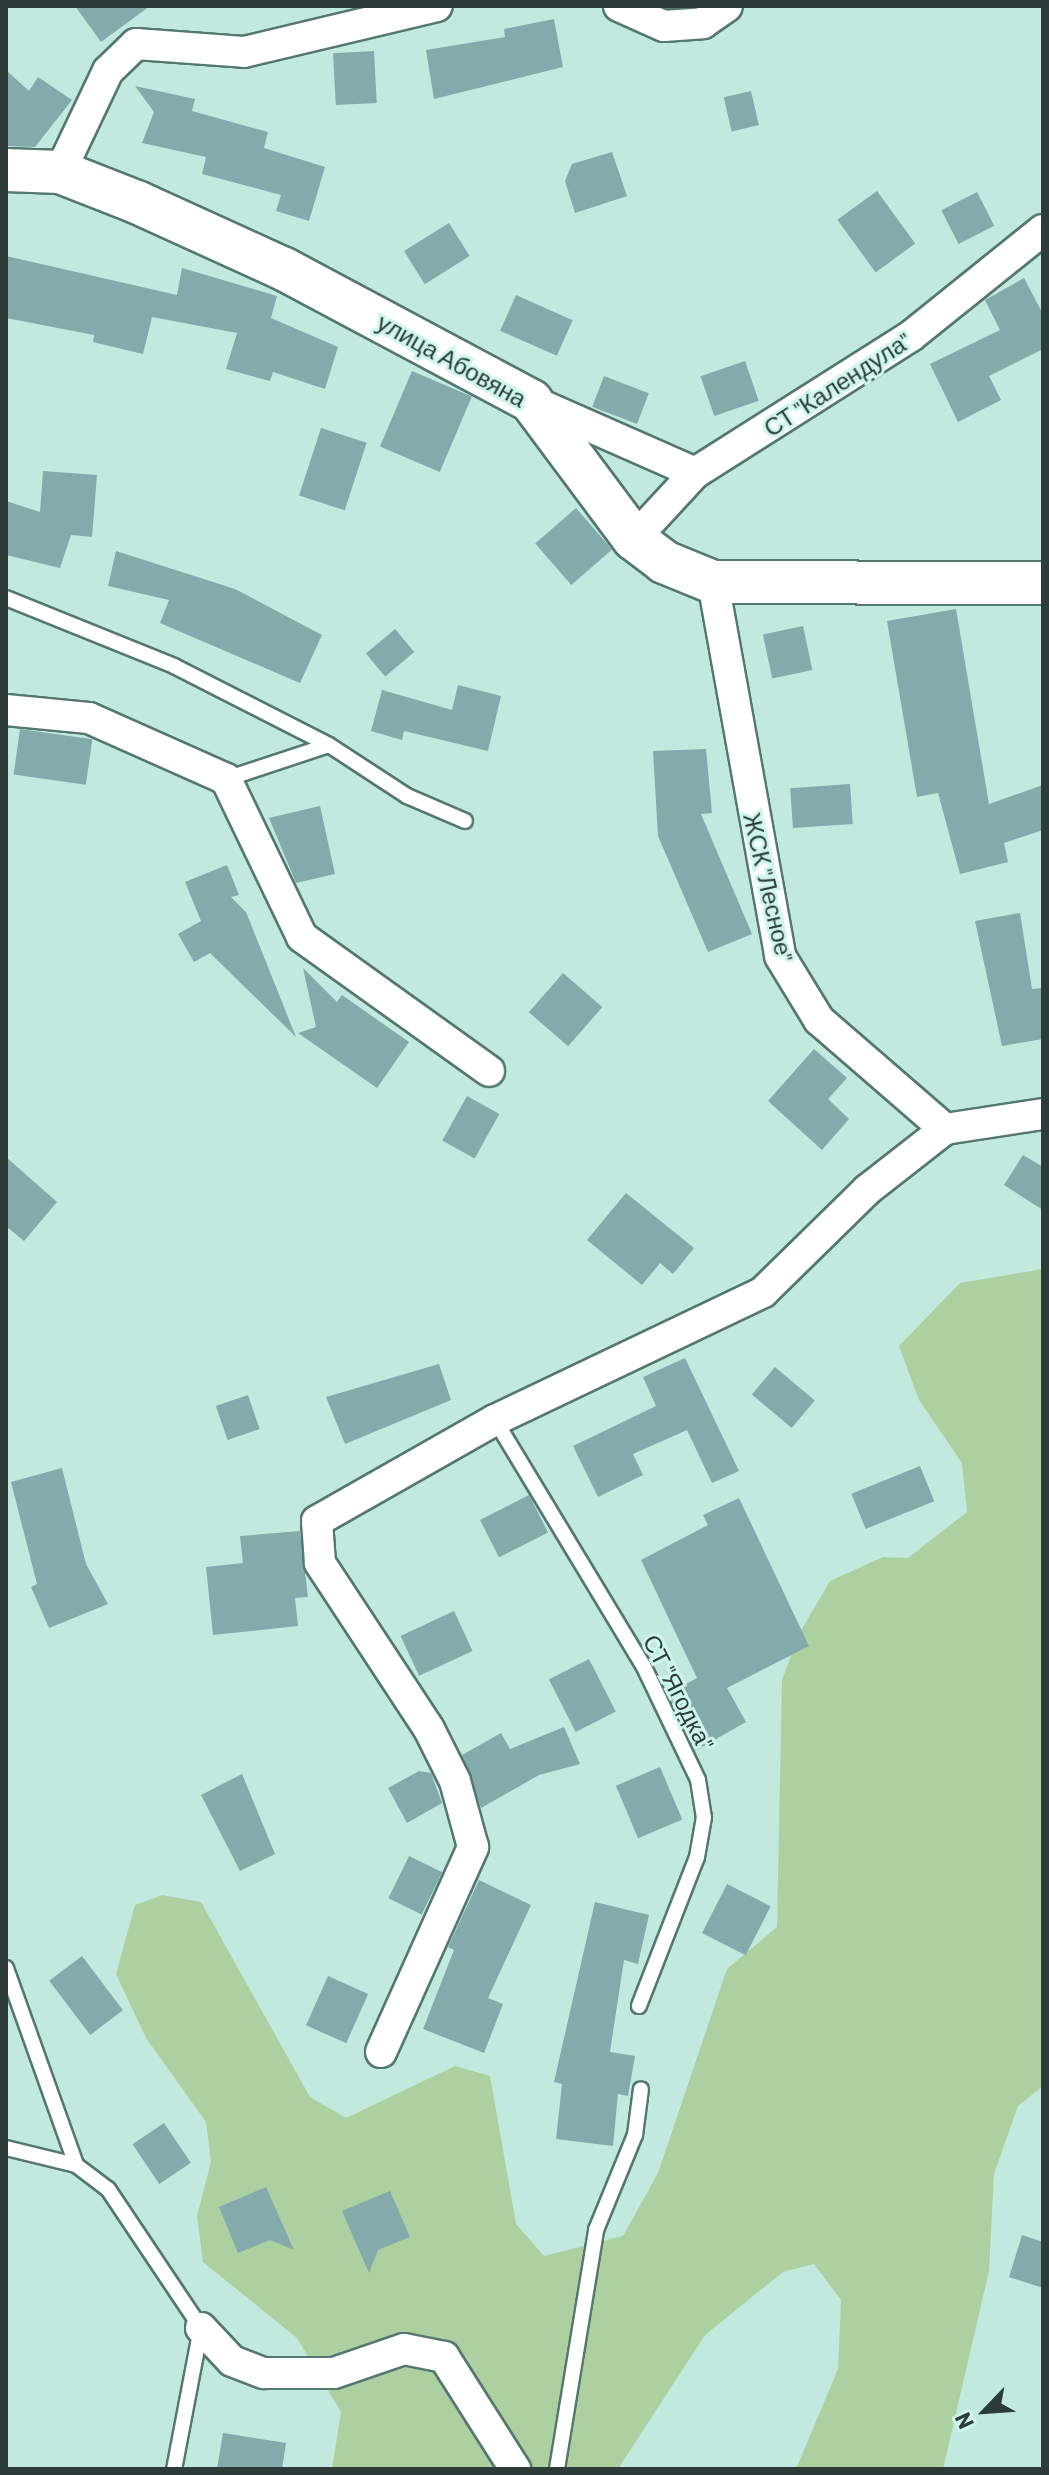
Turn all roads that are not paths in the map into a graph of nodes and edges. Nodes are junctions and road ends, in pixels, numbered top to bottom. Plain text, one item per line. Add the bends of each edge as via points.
1 (437, 6) edge
2 (619, 6) edge
3 (727, 6) edge
4 (6, 170) edge
5 (60, 172) junction
6 (1043, 230) edge
7 (531, 401) junction
8 (695, 473) junction
9 (634, 539) junction
10 (713, 582) junction
11 (1043, 583) edge
12 (6, 598) edge
13 (6, 710) edge
14 (329, 745) junction
15 (226, 779) junction
16 (465, 821) dead end
17 (489, 1071) dead end
18 (1043, 1114) edge
19 (945, 1129) junction
20 (495, 1420) junction
21 (6, 1968) edge
22 (639, 2006) dead end
23 (381, 2052) dead end
24 (641, 2089) dead end
25 (6, 2148) edge
26 (76, 2165) junction
27 (201, 2328) junction
28 (174, 2469) edge
29 (515, 2469) edge
30 (557, 2469) edge

1 - 5 street via 244,52 136,44 108,71
2 - 3 street via 664,26 703,23
4 - 5 street, улица Абовяна
5 - 7 street, улица Абовяна via 284,269
6 - 8 street, СТ "Календула" via 911,336
7 - 8 street
7 - 9 street, улица Абовяна
8 - 9 street, СТ "Календула"
9 - 10 street, улица Абовяна via 664,562
10 - 11 street, улица Абовяна
10 - 19 street, ЖСК "Лесное" via 780,956 819,1020
12 - 14 lane via 174,666
13 - 15 street via 89,718
14 - 15 lane
14 - 16 lane via 407,796
15 - 17 street via 302,937
18 - 19 street
19 - 20 street via 867,1190 763,1292
20 - 22 lane, СТ "Ягодка" via 643,1665 698,1780 704,1817 697,1857
20 - 23 street via 338,1504 317,1521 312,1537 320,1563 429,1729 468,1818 473,1847
21 - 26 lane
24 - 30 lane via 635,2135 596,2230
25 - 26 lane
26 - 27 lane via 108,2189
27 - 28 lane
27 - 29 street via 232,2361 264,2373 334,2373 404,2349 444,2357

